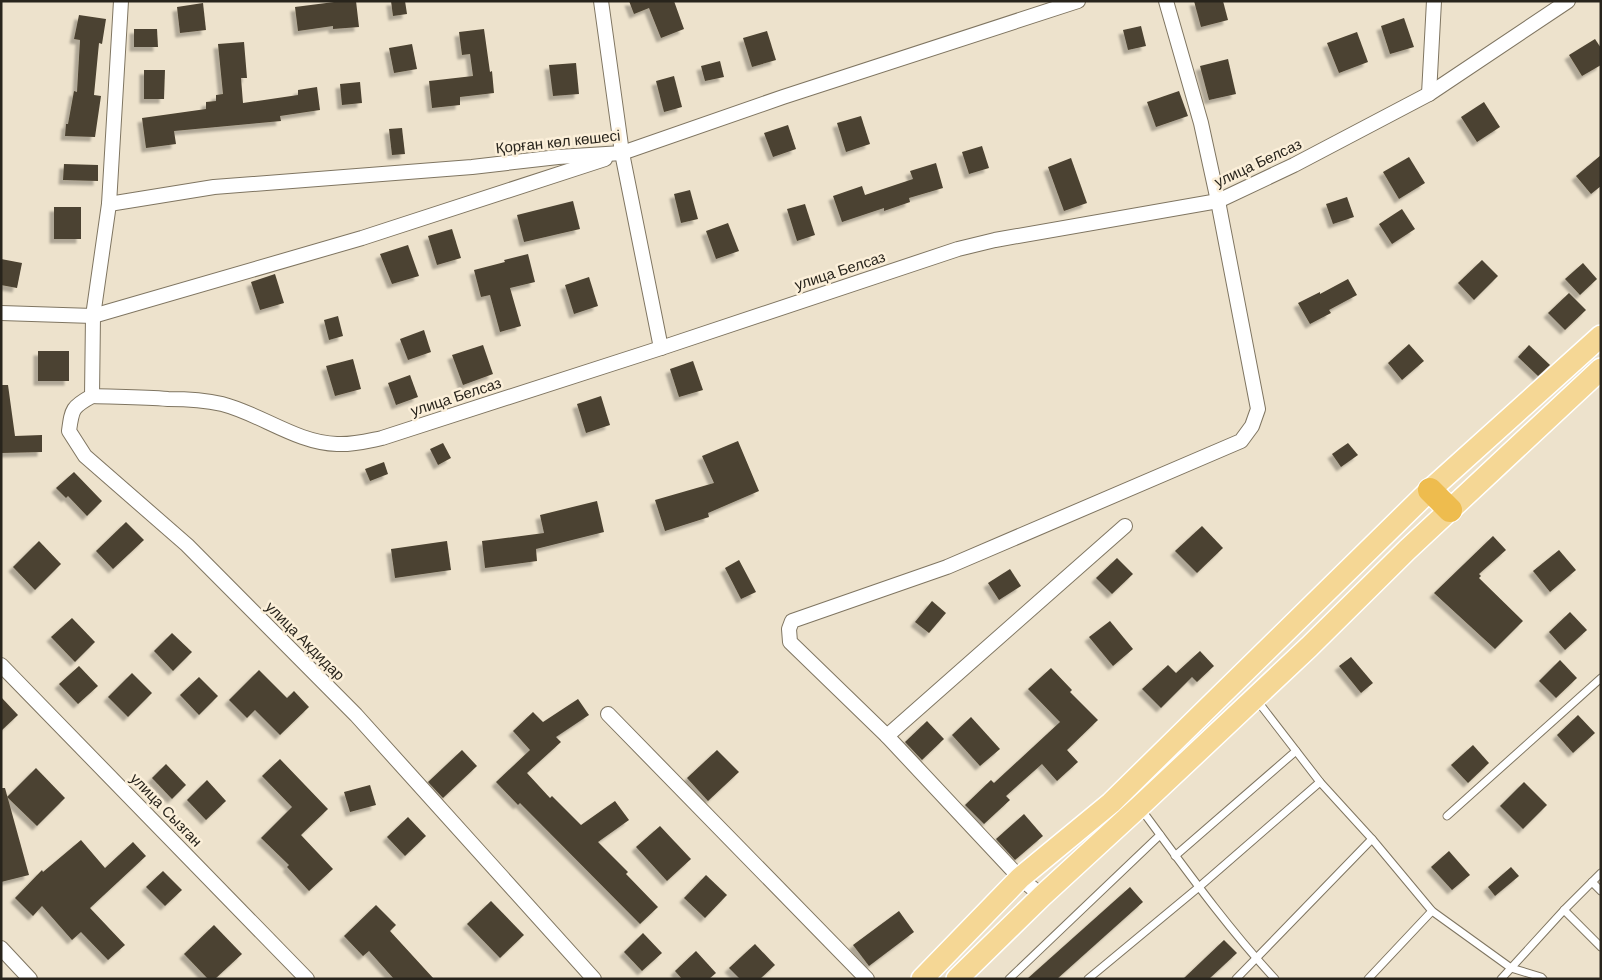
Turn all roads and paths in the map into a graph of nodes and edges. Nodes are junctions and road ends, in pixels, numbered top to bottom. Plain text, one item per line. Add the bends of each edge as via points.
1 (121, 1) edge
2 (601, 1) edge
3 (1078, 1) edge
4 (1166, 1) edge
5 (1434, 1) edge
6 (1568, 1) edge
7 (1428, 94) junction
8 (622, 153) junction
9 (1218, 200) junction
10 (109, 204) junction
11 (1, 313) edge
12 (94, 316) junction
13 (1601, 336) edge
14 (661, 348) junction
15 (1601, 370) edge
16 (92, 396) junction
17 (1430, 490) junction
18 (1450, 510) junction
19 (1125, 526) dead end
20 (1, 665) edge
21 (1601, 678) edge
22 (1254, 697) junction
23 (608, 714) dead end
24 (887, 736) junction
25 (1296, 751) junction
26 (1320, 782) junction
27 (1139, 807) junction
28 (1447, 816) dead end
29 (1160, 835) junction
30 (1372, 839) junction
31 (1175, 856) junction
32 (1601, 873) edge
33 (1020, 878) junction
34 (1592, 882) junction
35 (1199, 887) junction
36 (1601, 891) edge
37 (1042, 896) junction
38 (1564, 910) junction
39 (1432, 911) junction
40 (1601, 947) edge
41 (1, 948) edge
42 (1256, 959) junction
43 (1511, 968) junction
44 (30, 979) edge
45 (307, 979) edge
46 (594, 979) edge
47 (867, 979) edge
48 (922, 979) edge
49 (956, 979) edge
50 (1009, 979) edge
51 (1088, 979) edge
52 (1236, 979) edge
53 (1275, 979) edge
54 (1368, 979) edge
55 (1501, 979) edge
56 (1543, 979) edge

1 - 10 street
2 - 8 street
3 - 8 street, Қорған көл көшесі
4 - 9 street via 1202,123
5 - 7 street
6 - 7 street, улица Белсаз
7 - 9 street, улица Белсаз via 1294,165
8 - 10 street, Қорған көл көшесі via 214,187
8 - 12 street via 362,238
8 - 14 street
9 - 14 street, улица Белсаз via 958,249
9 - 24 street via 1258,409 1252,426 1241,441 956,563 792,621 788,629 790,642
10 - 12 street
11 - 12 street
12 - 16 street
13 - 17 main road
14 - 16 street, улица Белсаз via 360,443 337,444 304,438 246,411 220,404 189,399
15 - 18 main road
16 - 46 street, улица Акдидар via 77,404 71,414 68,431 85,456 187,545 356,716
17 - 18 highway
17 - 33 main road via 1111,803
18 - 22 main road
19 - 24 street
20 - 45 street, улица Сызган
21 - 28 lane
22 - 25 lane
22 - 27 main road
23 - 47 street
24 - 33 street
25 - 26 lane
25 - 31 lane
26 - 30 lane
26 - 35 lane
27 - 29 lane
27 - 37 main road
29 - 31 lane
29 - 50 lane
30 - 39 lane
30 - 42 lane
31 - 35 lane
32 - 34 lane
33 - 37 street
33 - 48 main road
34 - 36 lane
34 - 38 lane
35 - 42 lane
35 - 51 lane
37 - 49 main road
38 - 40 lane
38 - 43 lane
39 - 43 lane
39 - 54 lane
41 - 44 street
42 - 52 lane
42 - 53 lane
43 - 55 lane
43 - 56 lane

